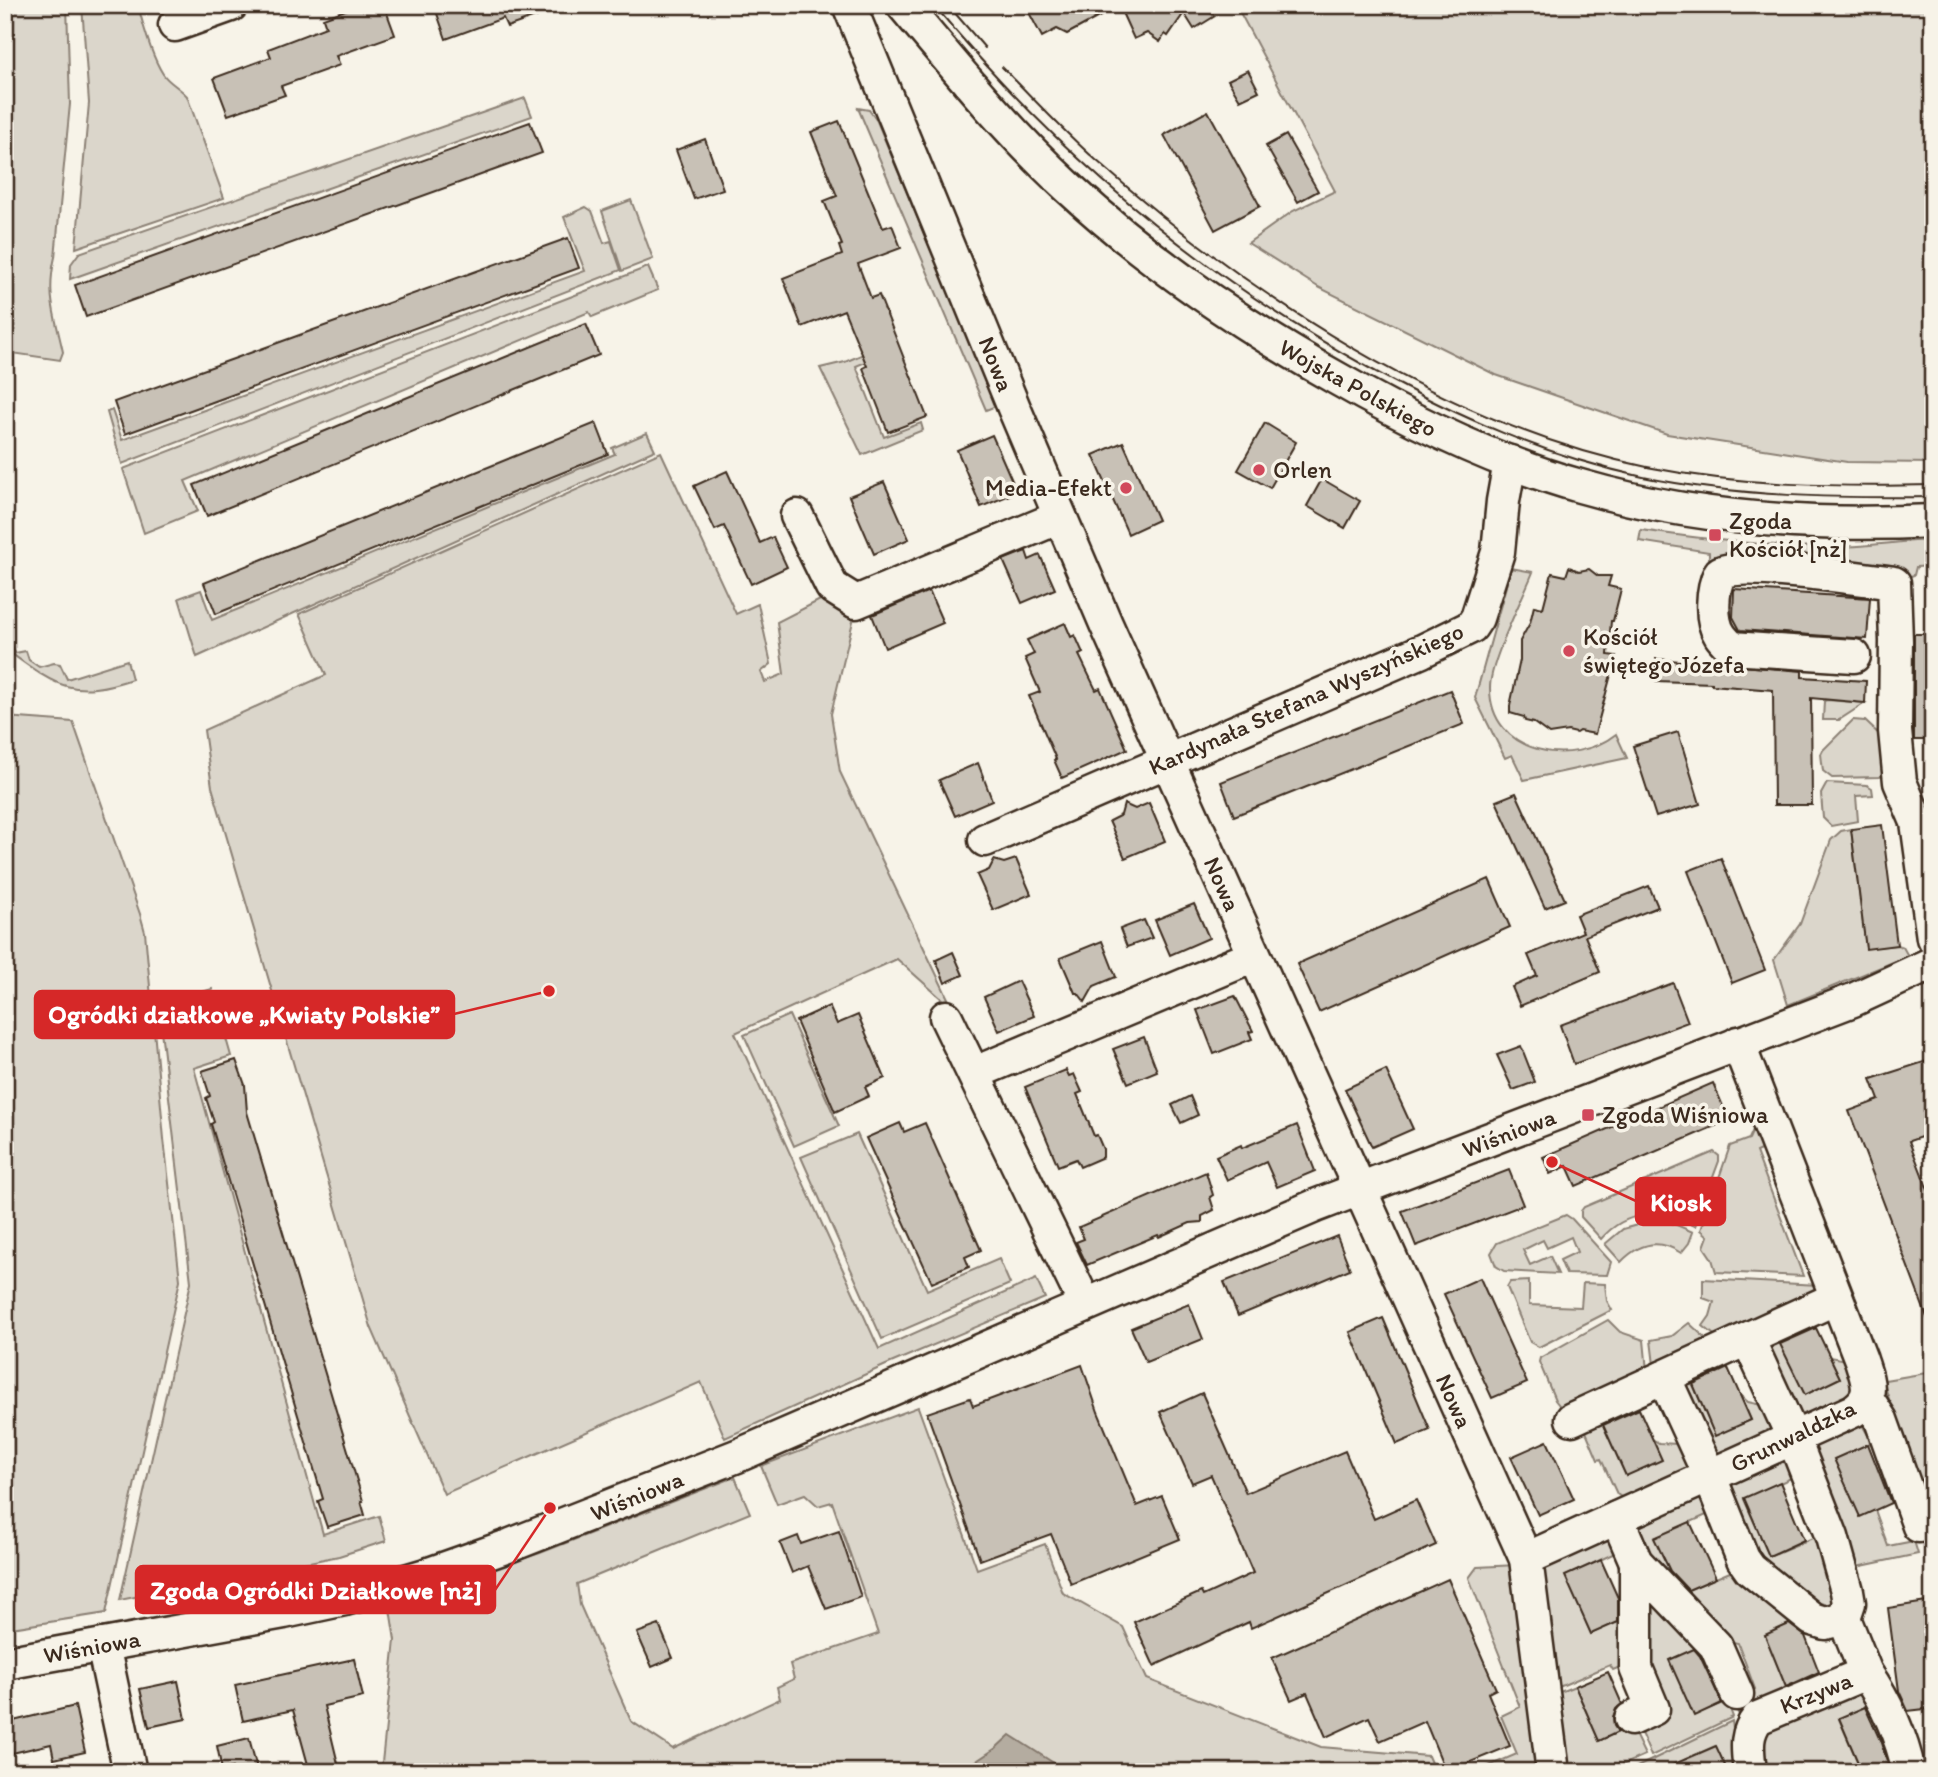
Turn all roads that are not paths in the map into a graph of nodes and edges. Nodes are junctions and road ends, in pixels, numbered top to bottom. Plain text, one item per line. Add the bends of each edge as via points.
1 (231, 5) edge
2 (849, 5) edge
3 (903, 5) edge
4 (175, 25) dead end
5 (1510, 462) junction
6 (797, 516) dead end
7 (1060, 517) junction
8 (1933, 521) edge
9 (1854, 656) dead end
10 (1168, 762) junction
11 (985, 839) dead end
12 (1933, 938) edge
13 (1254, 956) junction
14 (1933, 963) edge
15 (946, 1017) dead end
16 (1738, 1043) junction
17 (989, 1067) dead end
18 (1359, 1189) junction
19 (1830, 1301) dead end
20 (1085, 1304) junction
21 (1748, 1339) junction
22 (1664, 1377) junction
23 (1867, 1398) junction
24 (1572, 1419) dead end
25 (1793, 1437) junction
26 (1710, 1477) junction
27 (1617, 1518) junction
28 (1919, 1527) dead end
29 (1526, 1559) junction
30 (1636, 1562) junction
31 (1844, 1618) junction
32 (103, 1645) junction
33 (5, 1663) edge
34 (1866, 1673) junction
35 (1737, 1694) dead end
36 (1630, 1719) dead end
37 (130, 1772) edge
38 (1553, 1772) edge
39 (1750, 1772) edge
40 (1909, 1772) edge

1 - 4 street
2 - 7 street, Nowa
3 - 5 street, Wojska Polskiego via 1028,148 1109,224 1180,280 1254,331 1377,401
5 - 8 street, Wojska Polskiego via 1581,486 1664,506 1814,522
5 - 10 street, Kardynała Stefana Wyszyńskiego via 1498,552 1482,607 1471,627
6 - 7 street via 832,587 856,602
7 - 10 street, Nowa
9 - 12 street via 1732,648 1715,623 1720,573 1774,570 1894,583 1900,782 1917,822
10 - 11 street, Kardynała Stefana Wyszyńskiego
10 - 13 street, Nowa
13 - 17 street
13 - 18 street, Nowa
14 - 16 street, Wiśniowa via 1853,1000
15 - 20 street
16 - 18 street, Wiśniowa
16 - 23 street, Grunwaldzka via 1861,1360
18 - 20 street, Wiśniowa
18 - 29 street, Nowa
19 - 21 street
20 - 32 street, Wiśniowa via 656,1489 429,1574 284,1612
21 - 22 street
21 - 25 street
22 - 24 street
22 - 26 street
23 - 25 street, Grunwaldzka via 1853,1411
23 - 28 street via 1881,1420
25 - 26 street, Grunwaldzka
25 - 31 street via 1838,1558 1849,1603
26 - 27 street, Grunwaldzka
26 - 31 street via 1750,1569 1812,1619 1825,1623
27 - 29 street, Grunwaldzka
27 - 30 street
29 - 38 street, Nowa
30 - 35 street via 1716,1646
30 - 36 street via 1636,1668 1653,1709
31 - 34 street
32 - 33 street, Wiśniowa
32 - 37 street
34 - 39 street, Krzywa via 1758,1718 1746,1741
34 - 40 street, Krzywa via 1883,1701

